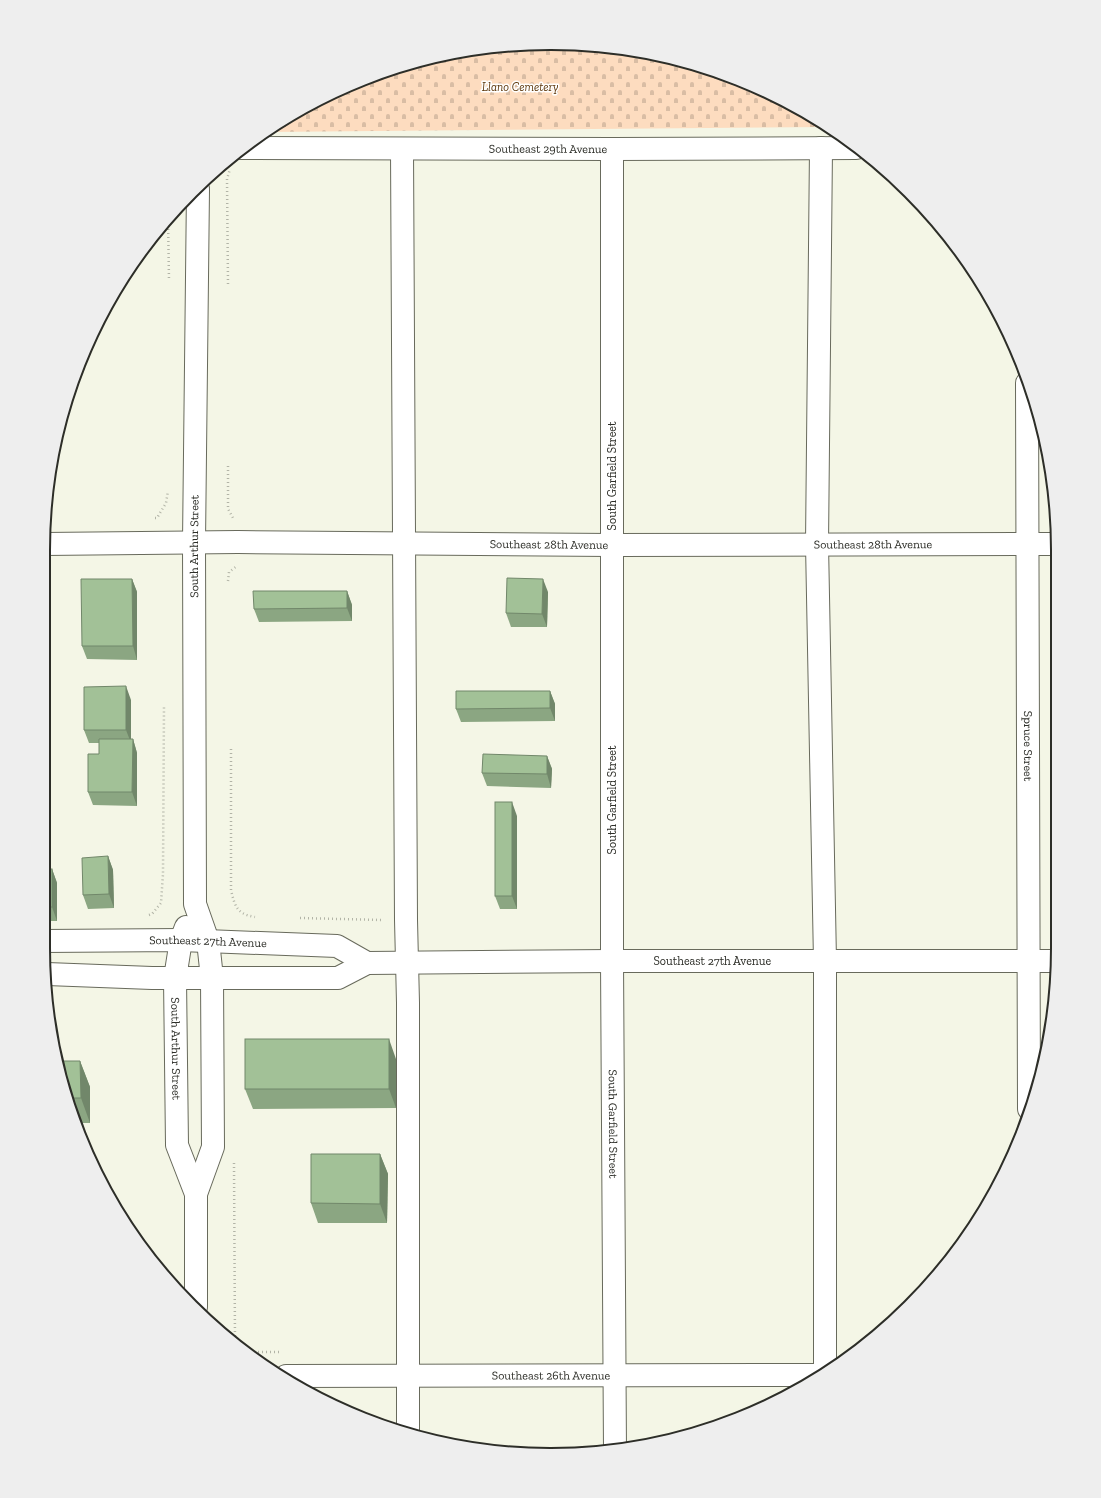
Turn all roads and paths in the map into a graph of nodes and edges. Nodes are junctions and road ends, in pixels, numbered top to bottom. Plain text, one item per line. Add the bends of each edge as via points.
1 (821, 148) junction
2 (848, 148) edge
3 (402, 149) junction
4 (612, 149) junction
5 (241, 157) edge
6 (234, 162) edge
7 (198, 196) edge
8 (168, 227) edge
9 (169, 281) dead end
10 (228, 284) dead end
11 (1027, 400) edge
12 (228, 466) dead end
13 (236, 519) dead end
14 (194, 542) junction
15 (50, 544) edge
16 (404, 544) junction
17 (816, 544) junction
18 (1028, 544) junction
19 (1051, 544) edge
20 (612, 545) junction
21 (237, 566) dead end
22 (228, 581) dead end
23 (164, 706) dead end
24 (231, 749) dead end
25 (195, 904) junction
26 (145, 917) dead end
27 (258, 918) dead end
28 (297, 918) dead end
29 (406, 920) junction
30 (181, 940) junction
31 (208, 940) junction
32 (50, 941) edge
33 (612, 961) junction
34 (825, 961) junction
35 (1029, 961) junction
36 (1051, 961) edge
37 (367, 963) junction
38 (407, 963) junction
39 (51, 974) edge
40 (176, 978) junction
41 (212, 978) junction
42 (1029, 1092) edge
43 (234, 1155) dead end
44 (196, 1194) junction
45 (196, 1300) edge
46 (235, 1336) edge
47 (825, 1366) edge
48 (408, 1375) junction
49 (811, 1375) edge
50 (292, 1376) edge
51 (615, 1376) junction
52 (408, 1427) edge
53 (615, 1444) edge

1 - 2 street, Southeast 29th Avenue
1 - 4 street, Southeast 29th Avenue
1 - 17 street
3 - 4 street, Southeast 29th Avenue
3 - 5 street, Southeast 29th Avenue
3 - 16 street
4 - 20 street, South Garfield Street
6 - 10 path via 227,179
7 - 14 street, South Arthur Street
8 - 9 path
11 - 18 street, Spruce Street
12 - 13 path via 228,509
14 - 15 street, Southeast 28th Avenue
14 - 16 street, Southeast 28th Avenue
14 - 25 street, South Arthur Street
16 - 20 street, Southeast 28th Avenue
16 - 29 street
17 - 18 street, Southeast 28th Avenue
17 - 20 street, Southeast 28th Avenue
17 - 34 street
18 - 19 street, Southeast 28th Avenue
18 - 35 street, Spruce Street
20 - 33 street, South Garfield Street
21 - 22 path via 229,572
23 - 26 path via 161,903 152,914
24 - 27 path via 231,890 234,905 244,915
25 - 30 street, South Arthur Street
25 - 31 street, South Arthur Street
28 - 29 path
29 - 38 street
30 - 31 street, Southeast 27th Avenue
30 - 32 street, Southeast 27th Avenue
30 - 40 street, South Arthur Street
31 - 37 street, Southeast 27th Avenue via 337,946
31 - 41 street, South Arthur Street
33 - 34 street, Southeast 27th Avenue
33 - 38 street, Southeast 27th Avenue
33 - 51 street, South Garfield Street
34 - 35 street, Southeast 27th Avenue
34 - 47 street
35 - 36 street, Southeast 27th Avenue
35 - 42 street, Spruce Street
37 - 38 street, Southeast 27th Avenue
37 - 41 street, Southeast 27th Avenue via 338,978
38 - 48 street
39 - 40 street, Southeast 27th Avenue
40 - 41 street, Southeast 27th Avenue
40 - 44 street, South Arthur Street via 176,1145
41 - 44 street, South Arthur Street via 213,1147
43 - 46 path
44 - 45 street, South Arthur Street
48 - 50 street, Southeast 26th Avenue
48 - 51 street, Southeast 26th Avenue
48 - 52 street
49 - 51 street, Southeast 26th Avenue
51 - 53 street, South Garfield Street

